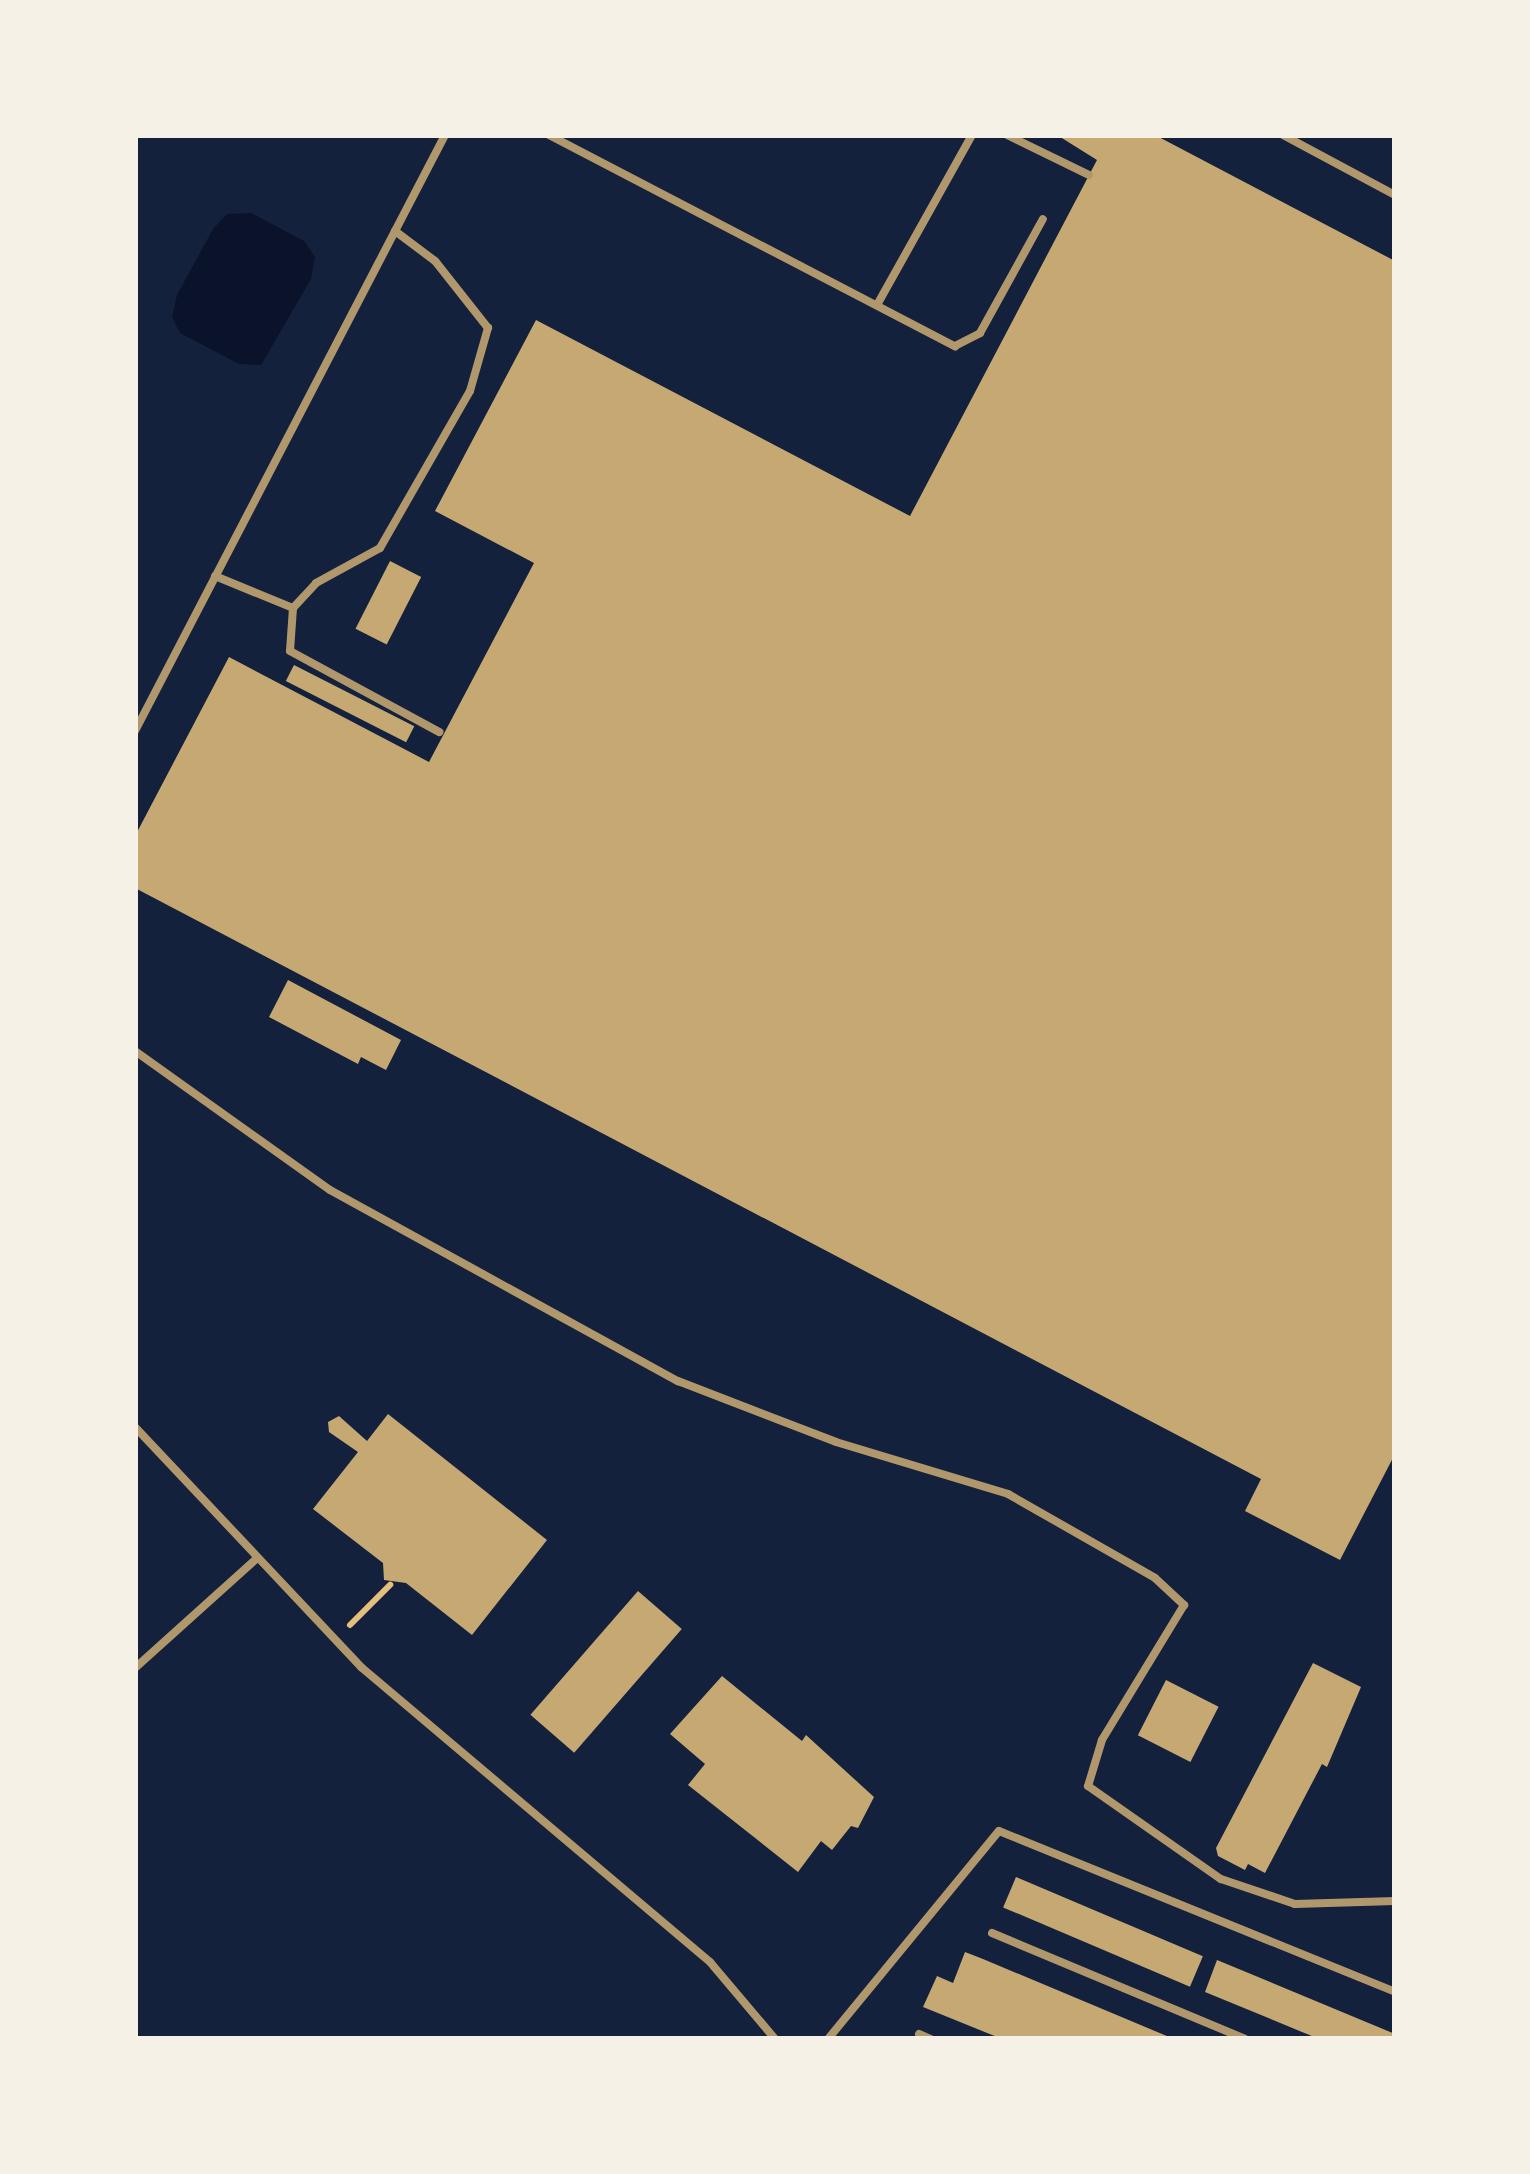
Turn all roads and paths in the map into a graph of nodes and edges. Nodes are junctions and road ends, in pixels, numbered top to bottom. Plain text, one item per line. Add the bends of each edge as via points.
1 (445, 135) edge
2 (549, 135) edge
3 (972, 135) edge
4 (1006, 135) edge
5 (1283, 135) edge
6 (1089, 176) dead end
7 (1395, 194) edge
8 (1043, 219) dead end
9 (395, 232) junction
10 (877, 305) junction
11 (216, 576) junction
12 (293, 608) junction
13 (135, 731) edge
14 (439, 732) dead end
15 (135, 1051) edge
16 (135, 1427) edge
17 (256, 1558) junction
18 (390, 1585) dead end
19 (335, 1640) junction
20 (135, 1668) edge
21 (1395, 1901) edge
22 (992, 1933) dead end
23 (1395, 1992) edge
24 (920, 2034) dead end
25 (776, 2039) edge
26 (828, 2039) edge
27 (932, 2039) edge
28 (1245, 2039) edge

1 - 9 lane
2 - 10 lane
3 - 10 lane
4 - 6 lane
5 - 7 lane
8 - 10 lane via 980,333 955,346
9 - 11 lane
9 - 12 lane via 434,261 488,328 470,391 380,548 316,583
11 - 12 lane
11 - 13 lane
12 - 14 lane via 290,652
15 - 21 lane via 330,1190 678,1381 836,1442 1008,1494 1155,1578 1184,1605 1102,1740 1088,1786 1221,1879 1295,1904
16 - 17 lane
17 - 19 lane
17 - 20 lane
18 - 19 path
19 - 25 lane via 543,1826 710,1962
22 - 28 lane
23 - 26 lane via 999,1831
24 - 27 lane

